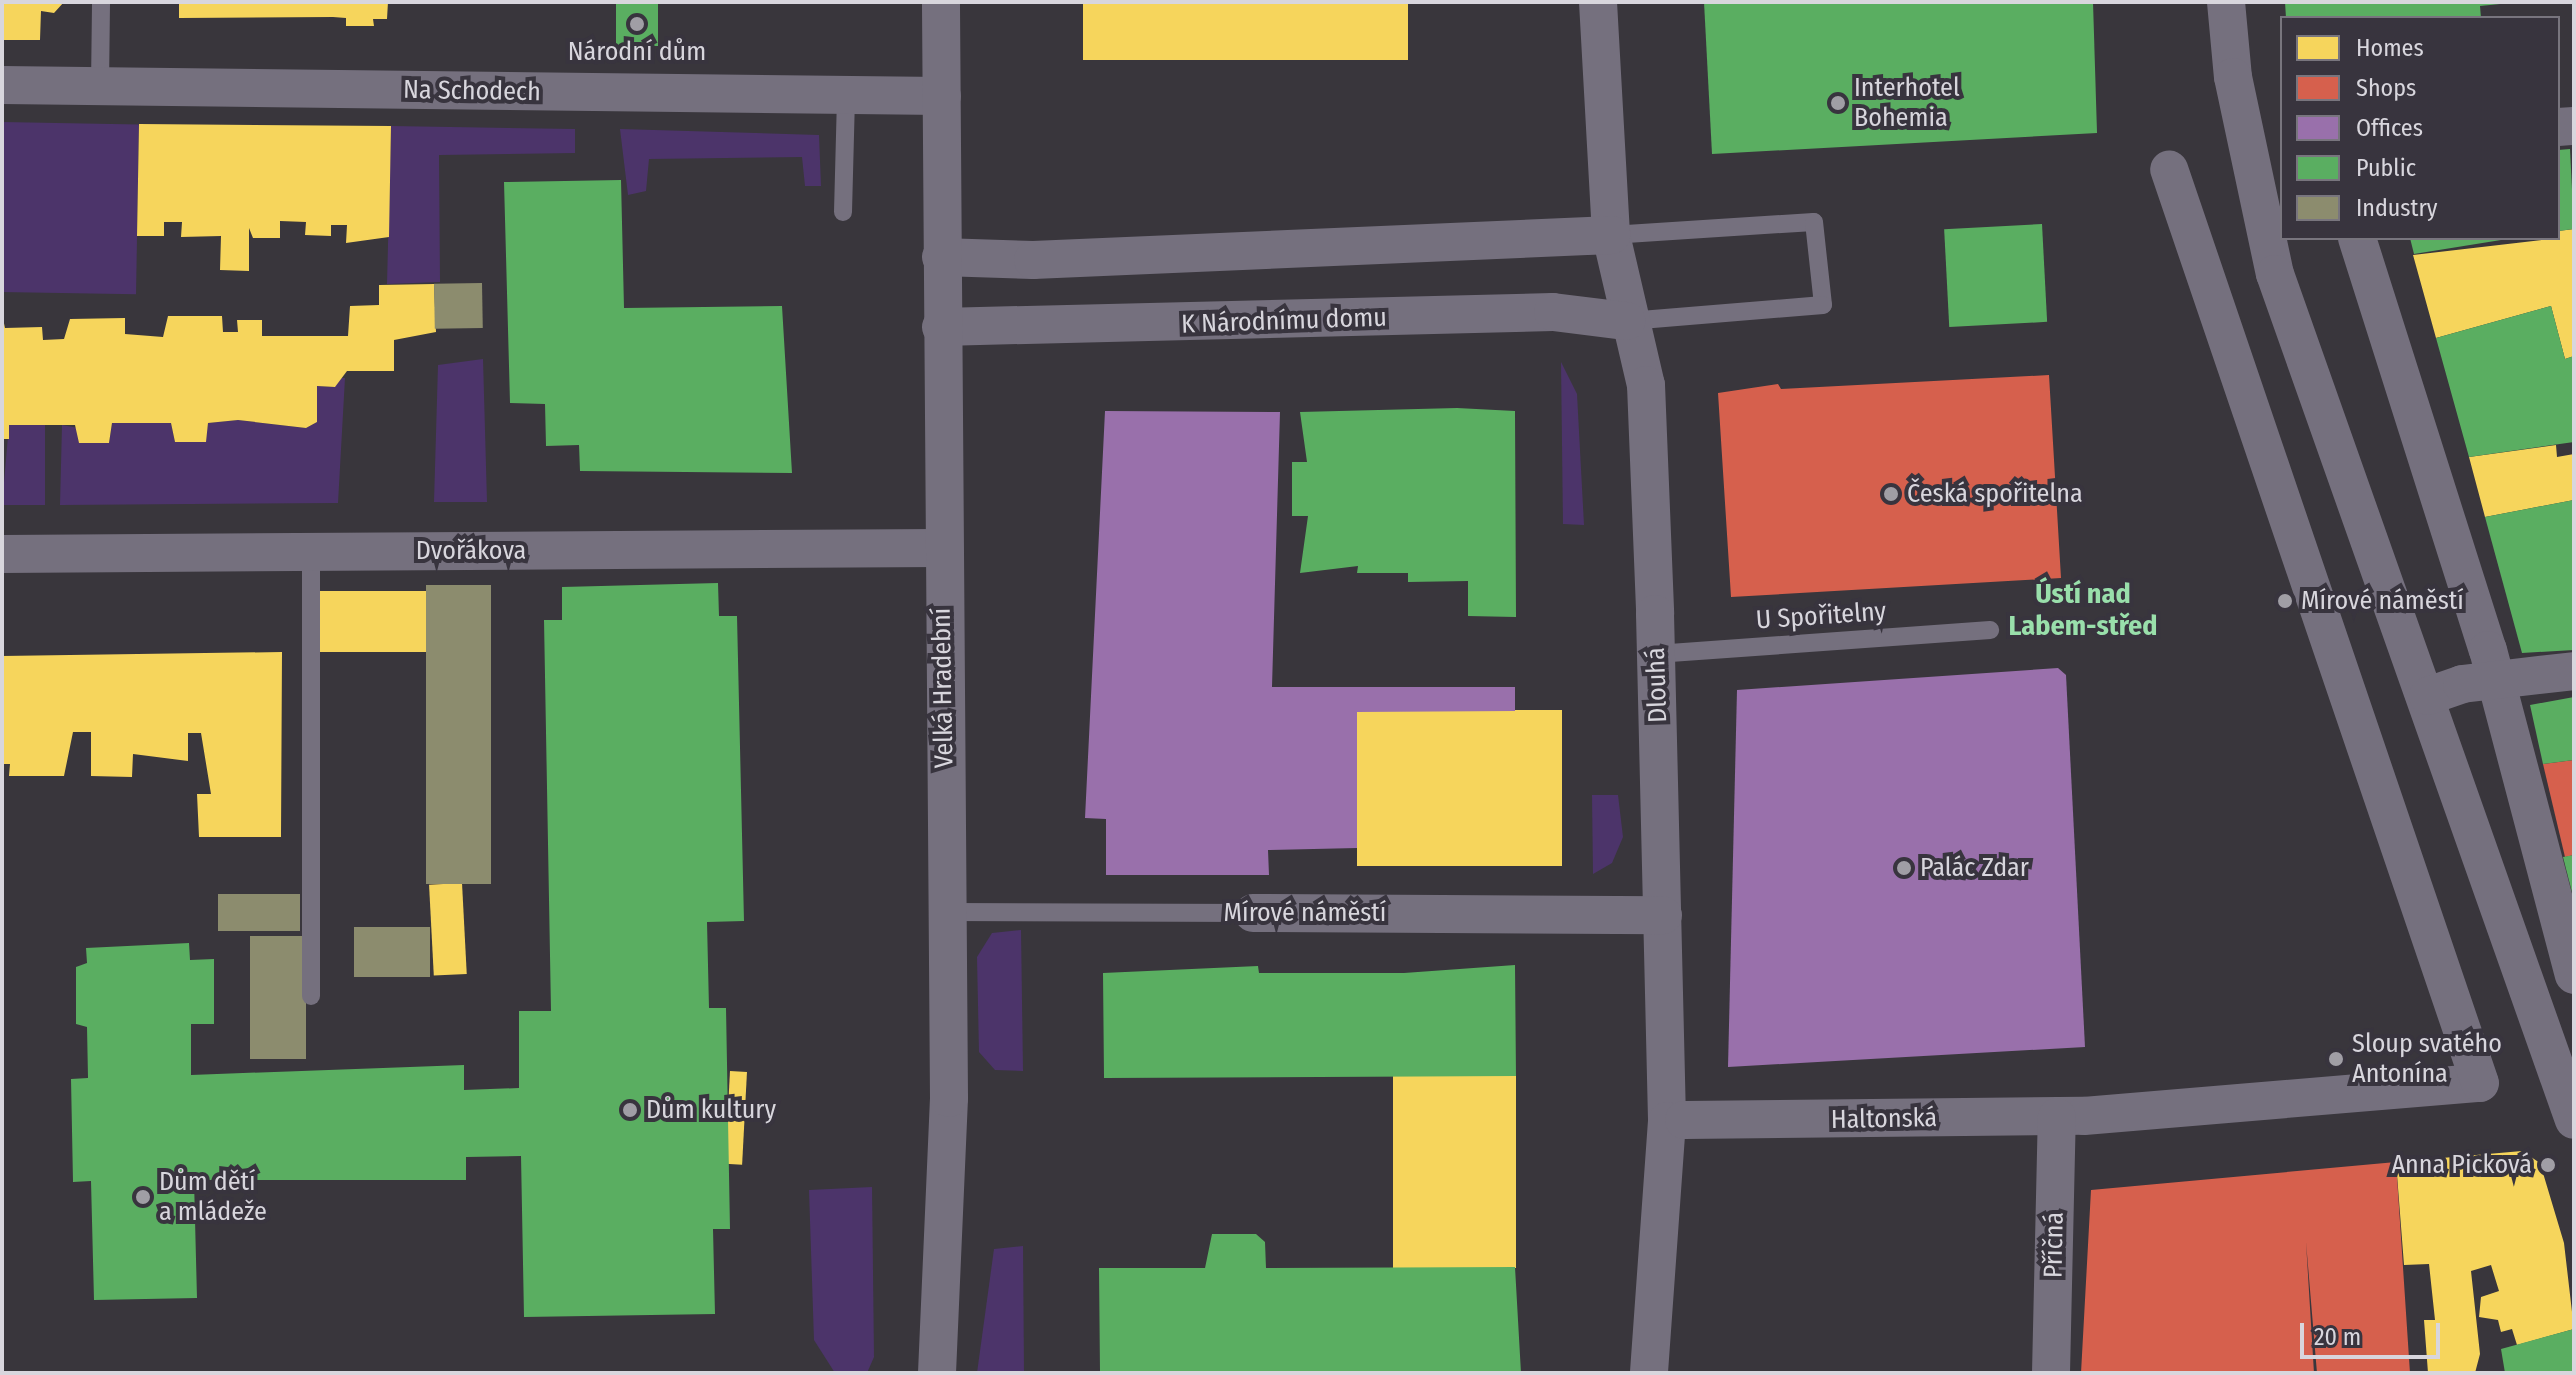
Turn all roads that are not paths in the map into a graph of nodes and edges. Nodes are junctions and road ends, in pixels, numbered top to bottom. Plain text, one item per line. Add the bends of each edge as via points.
1 (101, 2) edge
2 (941, 2) edge
3 (1598, 2) edge
4 (2226, 2) edge
5 (2, 85) edge
6 (100, 86) junction
7 (942, 96) junction
8 (846, 97) junction
9 (2266, 159) edge
10 (2169, 169) dead end
11 (843, 212) dead end
12 (1611, 235) junction
13 (2358, 240) edge
14 (941, 257) junction
15 (1626, 321) junction
16 (941, 327) junction
17 (941, 548) junction
18 (311, 552) junction
19 (2, 554) edge
20 (1990, 630) dead end
21 (1656, 654) junction
22 (2574, 671) edge
23 (2496, 680) junction
24 (2428, 696) junction
25 (947, 912) junction
26 (1253, 913) joint
27 (1663, 915) junction
28 (2574, 975) edge
29 (311, 996) dead end
30 (2071, 1116) junction
31 (1684, 1120) dead end
32 (2574, 1120) edge
33 (937, 1373) edge
34 (1649, 1373) edge
35 (2051, 1373) edge

1 - 6 lane
2 - 7 street, Velká Hradební
3 - 12 street, Dlouhá
4 - 9 street via 2233,77
5 - 6 street, Na Schodech
6 - 8 street, Na Schodech
7 - 8 street, Na Schodech
7 - 14 street, Velká Hradební
8 - 11 lane
9 - 24 street via 2275,274
10 - 30 street via 2480,1083
12 - 14 street via 1033,260
12 - 15 street, Dlouhá
12 - 15 lane via 1814,222 1823,305
13 - 23 street
14 - 16 street, Velká Hradební
15 - 16 street, K Národnímu domu via 1553,312
15 - 21 street, Dlouhá via 1646,385
16 - 17 street, Velká Hradební
17 - 18 street, Dvořákova
17 - 25 street, Velká Hradební
18 - 19 street, Dvořákova
18 - 29 lane
20 - 21 lane, U Spořitelny
21 - 27 street, Dlouhá
22 - 23 street
23 - 24 street
23 - 28 street
24 - 32 street
25 - 26 lane, Mírové náměstí
25 - 33 street, Velká Hradební via 949,1098
26 - 27 street, Mírové náměstí
27 - 34 street, Dlouhá via 1667,1121
30 - 31 street, Haltonská
30 - 35 street, Příčná

